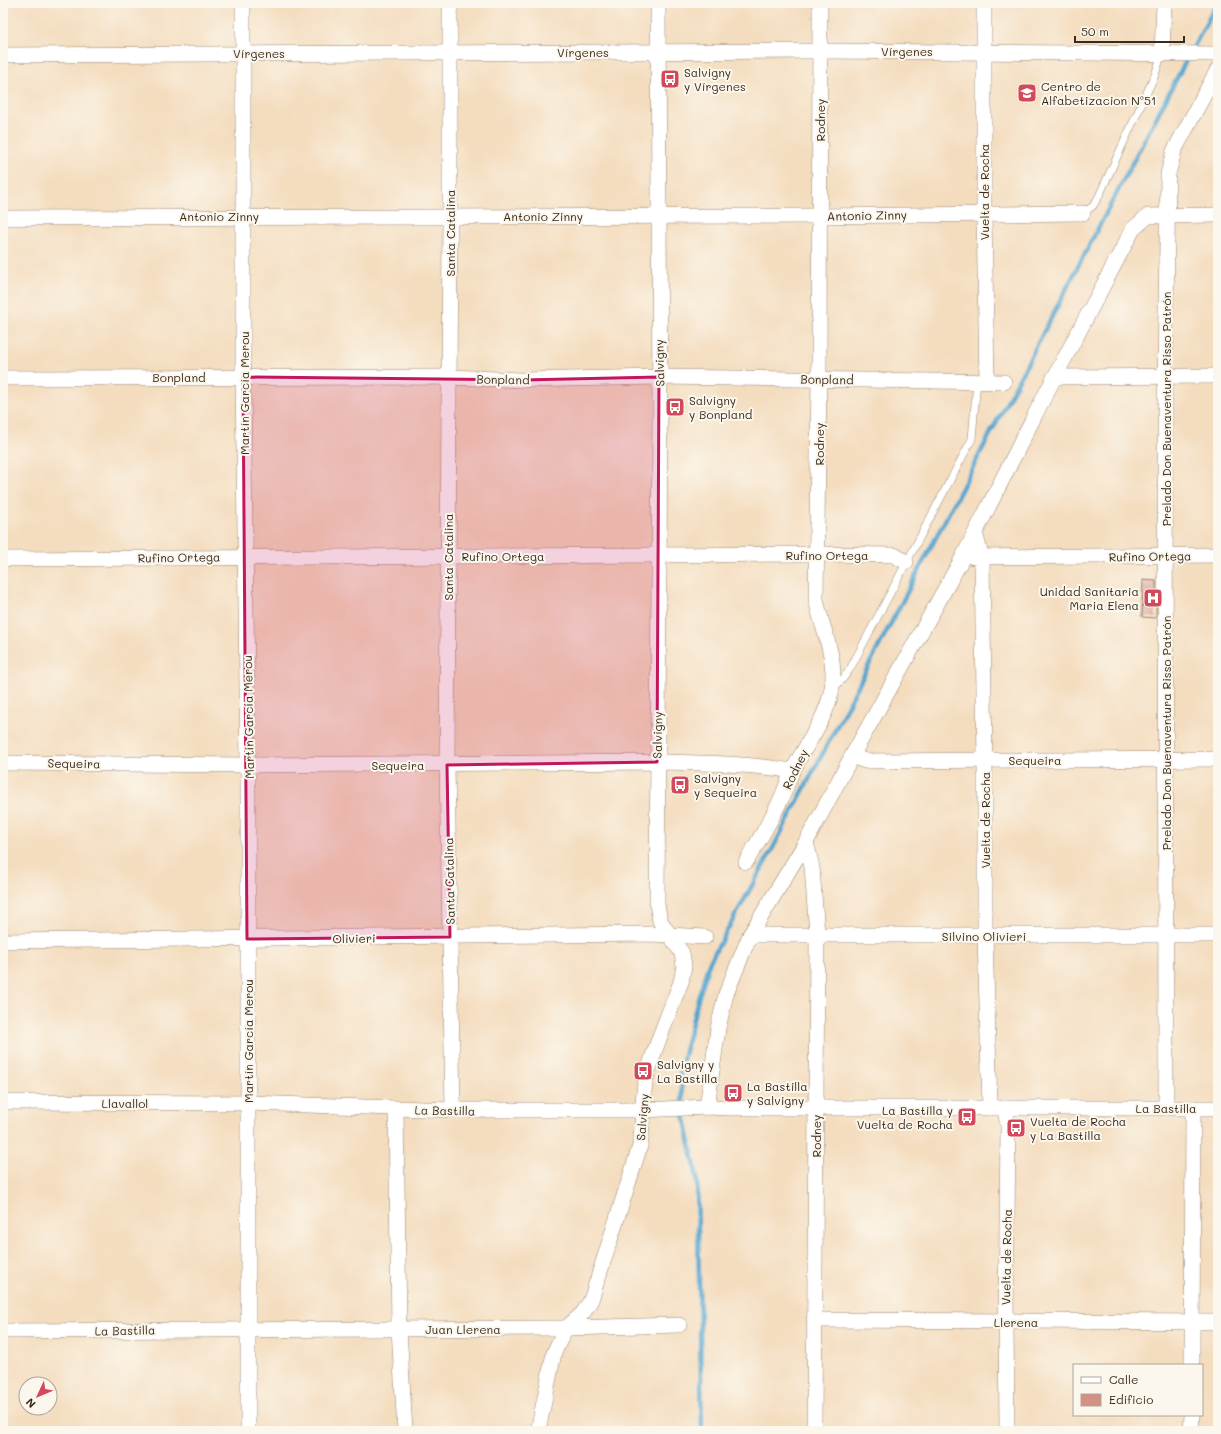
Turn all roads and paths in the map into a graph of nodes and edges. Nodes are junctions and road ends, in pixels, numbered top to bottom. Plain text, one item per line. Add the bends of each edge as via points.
1 (243, 3) edge
2 (450, 3) edge
3 (658, 3) edge
4 (820, 3) edge
5 (984, 3) edge
6 (1164, 3) edge
7 (820, 51) junction
8 (984, 51) junction
9 (658, 52) junction
10 (244, 53) junction
11 (451, 53) junction
12 (1162, 53) junction
13 (1218, 54) edge
14 (3, 55) edge
15 (1218, 69) edge
16 (1083, 213) joint
17 (984, 214) junction
18 (659, 215) junction
19 (1166, 215) junction
20 (1218, 215) edge
21 (244, 216) junction
22 (450, 216) junction
23 (820, 216) junction
24 (3, 218) edge
25 (1165, 376) junction
26 (1218, 376) edge
27 (243, 377) junction
28 (449, 377) junction
29 (659, 377) junction
30 (1054, 377) junction
31 (3, 378) edge
32 (820, 379) junction
33 (982, 380) junction
34 (1004, 382) dead end
35 (975, 533) junction
36 (818, 554) junction
37 (448, 555) junction
38 (1218, 555) edge
39 (1167, 556) junction
40 (246, 557) junction
41 (658, 557) junction
42 (962, 557) junction
43 (982, 558) junction
44 (3, 559) edge
45 (906, 562) junction
46 (832, 687) junction
47 (852, 756) junction
48 (1218, 759) edge
49 (985, 760) junction
50 (1166, 760) junction
51 (3, 762) edge
52 (657, 762) junction
53 (446, 765) junction
54 (248, 766) junction
55 (792, 772) junction
56 (806, 842) junction
57 (746, 862) dead end
58 (1167, 934) junction
59 (750, 935) junction
60 (817, 935) junction
61 (1218, 935) edge
62 (670, 936) junction
63 (985, 936) junction
64 (450, 937) junction
65 (706, 937) dead end
66 (247, 939) junction
67 (3, 941) edge
68 (3, 1102) edge
69 (248, 1103) junction
70 (707, 1107) junction
71 (816, 1107) junction
72 (990, 1108) junction
73 (1006, 1108) junction
74 (1166, 1108) junction
75 (1193, 1108) junction
76 (1218, 1108) edge
77 (396, 1110) junction
78 (453, 1110) junction
79 (642, 1110) junction
80 (814, 1320) junction
81 (1192, 1321) junction
82 (1006, 1322) junction
83 (1218, 1322) edge
84 (679, 1325) dead end
85 (566, 1328) junction
86 (247, 1329) junction
87 (400, 1329) junction
88 (3, 1331) edge
89 (1192, 1364) edge
90 (1192, 1416) edge
91 (248, 1431) edge
92 (405, 1431) edge
93 (538, 1431) edge
94 (814, 1431) edge
95 (1007, 1431) edge
96 (1192, 1431) edge

1 - 10 street, Martín García Merou
2 - 11 street, Santa Catalina
3 - 9 street, Salvigny
4 - 7 street, Rodney
5 - 8 street, Vuelta de Rocha
6 - 12 street
7 - 8 street, Vírgenes
7 - 9 street, Vírgenes
7 - 23 street, Rodney
8 - 12 street, Vírgenes
8 - 17 street, Vuelta de Rocha
9 - 11 street, Vírgenes
9 - 18 street, Salvigny
10 - 11 street, Vírgenes
10 - 14 street, Vírgenes
10 - 21 street, Martín García Merou
11 - 22 street, Santa Catalina
12 - 13 street, Vírgenes
12 - 16 lane via 1155,75 1098,198 1093,206
15 - 19 street, Prelado Don Buenaventura Risso Patrón via 1174,151 1168,174
16 - 17 street, Antonio Zinny
17 - 23 street, Antonio Zinny
17 - 33 street, Vuelta de Rocha
18 - 22 street, Antonio Zinny
18 - 23 street, Antonio Zinny
18 - 29 street, Salvigny
19 - 20 street
19 - 25 street, Prelado Don Buenaventura Risso Patrón
19 - 30 street via 1148,216 1133,229
21 - 22 street, Antonio Zinny
21 - 24 street, Antonio Zinny
21 - 27 street, Martín García Merou
22 - 28 street, Santa Catalina
23 - 32 street, Rodney
25 - 26 street
25 - 30 street
25 - 39 street, Prelado Don Buenaventura Risso Patrón
27 - 28 street, Bonpland
27 - 31 street, Bonpland
27 - 40 street, Martín García Merou
28 - 29 street, Bonpland via 522,380
28 - 37 street, Santa Catalina
29 - 32 street, Bonpland
29 - 41 street, Salvigny
30 - 35 street
32 - 33 street, Bonpland
32 - 36 street, Rodney
33 - 34 street, Bonpland
33 - 45 lane via 972,439
35 - 42 street
35 - 43 street, Vuelta de Rocha
36 - 41 street, Rufino Ortega
36 - 45 street, Rufino Ortega via 894,555
36 - 46 street, Rodney via 816,598 831,652
37 - 40 street, Rufino Ortega
37 - 41 street, Rufino Ortega
37 - 53 street, Santa Catalina
38 - 39 street, Rufino Ortega
39 - 43 street, Rufino Ortega
39 - 50 street, Prelado Don Buenaventura Risso Patrón
40 - 44 street, Rufino Ortega
40 - 54 street, Martín García Merou
41 - 52 street, Salvigny
42 - 43 street, Rufino Ortega
42 - 47 street
43 - 49 street, Vuelta de Rocha
45 - 46 lane via 850,669 842,680
46 - 55 street, Rodney via 823,717
47 - 49 street, Sequeira via 865,761
47 - 56 street
48 - 50 street, Sequeira
49 - 50 street, Sequeira
49 - 63 street, Vuelta de Rocha
50 - 58 street, Prelado Don Buenaventura Risso Patrón
51 - 54 street, Sequeira
52 - 53 street, Sequeira
52 - 55 street, Sequeira via 717,763 770,767
52 - 62 street, Salvigny via 657,904 660,921
53 - 54 street, Sequeira
53 - 64 street, Santa Catalina
54 - 66 street, Martín García Merou
55 - 57 street, Rodney via 780,801
56 - 59 street
56 - 60 street, Rodney via 812,867
58 - 61 street, Silvino Olivieri
58 - 63 street, Silvino Olivieri
58 - 74 street, Prelado Don Buenaventura Risso Patrón
59 - 60 street, Silvino Olivieri
59 - 70 street via 726,994 718,1028
60 - 63 street, Silvino Olivieri
60 - 71 street, Rodney
62 - 64 street, Olivieri
62 - 65 street, Olivieri
62 - 79 street, Salvigny via 682,953 684,966 681,982 646,1078
63 - 72 street, Vuelta de Rocha
64 - 66 street, Olivieri
64 - 78 street, Santa Catalina
66 - 67 street, Olivieri
66 - 69 street, Martín García Merou
68 - 69 street, Llavallol
69 - 77 street, La Bastilla
69 - 86 street, Martín García Merou
70 - 71 street, La Bastilla
70 - 79 street, La Bastilla
71 - 72 street, La Bastilla
71 - 80 street, Rodney
72 - 73 street, La Bastilla
73 - 74 street, La Bastilla
73 - 82 street, Vuelta de Rocha
74 - 75 street, La Bastilla
75 - 76 street, La Bastilla
75 - 81 street
77 - 78 street, La Bastilla
77 - 87 street
78 - 79 street, La Bastilla
79 - 85 street, Salvigny via 640,1146 591,1300 583,1313
80 - 82 street, Llerena
80 - 94 street, Rodney
81 - 82 street, Llerena
81 - 83 street, Llerena
81 - 89 street
82 - 95 street, Vuelta de Rocha
84 - 85 street, Juan Llerena
85 - 87 street, Juan Llerena
85 - 93 street, Salvigny via 554,1353
86 - 87 street, Juan Llerena
86 - 88 street, La Bastilla
86 - 91 street, Martín García Merou
87 - 92 street
90 - 96 street

